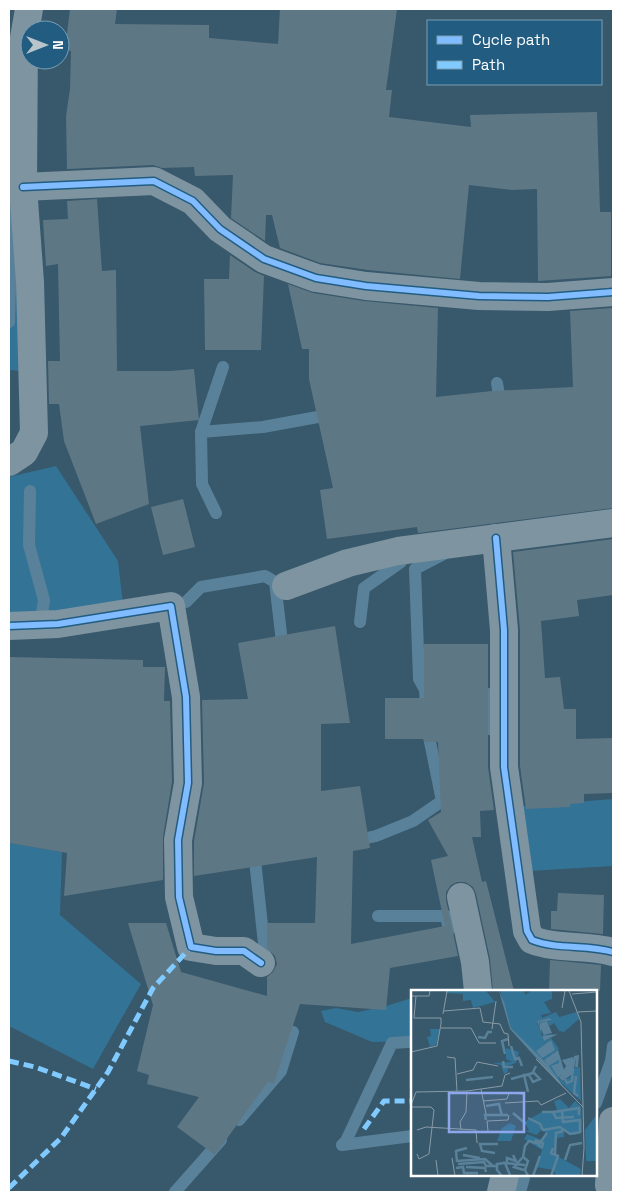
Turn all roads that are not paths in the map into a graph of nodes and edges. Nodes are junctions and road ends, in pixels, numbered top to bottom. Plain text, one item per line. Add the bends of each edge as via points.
1 (29, 9) edge
2 (18, 183) edge
3 (613, 292) edge
4 (9, 462) edge
5 (613, 523) edge
6 (496, 538) junction
7 (286, 586) dead end
8 (9, 626) edge
9 (461, 897) dead end
10 (613, 952) edge
11 (261, 963) dead end
12 (478, 990) edge
13 (613, 1121) edge
14 (505, 1176) edge
15 (609, 1185) dead end
16 (501, 1192) edge

1 - 2 street via 24,38
2 - 3 street via 154,181 194,201 220,229 264,259 316,278 479,296 548,297
2 - 4 street via 30,282 34,433 24,452
5 - 6 street
6 - 7 street via 398,551 348,563
6 - 10 street via 504,630 504,767 527,931 532,940 544,944 603,948
8 - 11 street via 58,624 171,606 186,697 188,783 178,840 179,897 192,947 244,951
9 - 12 street
13 - 15 street
14 - 16 street

